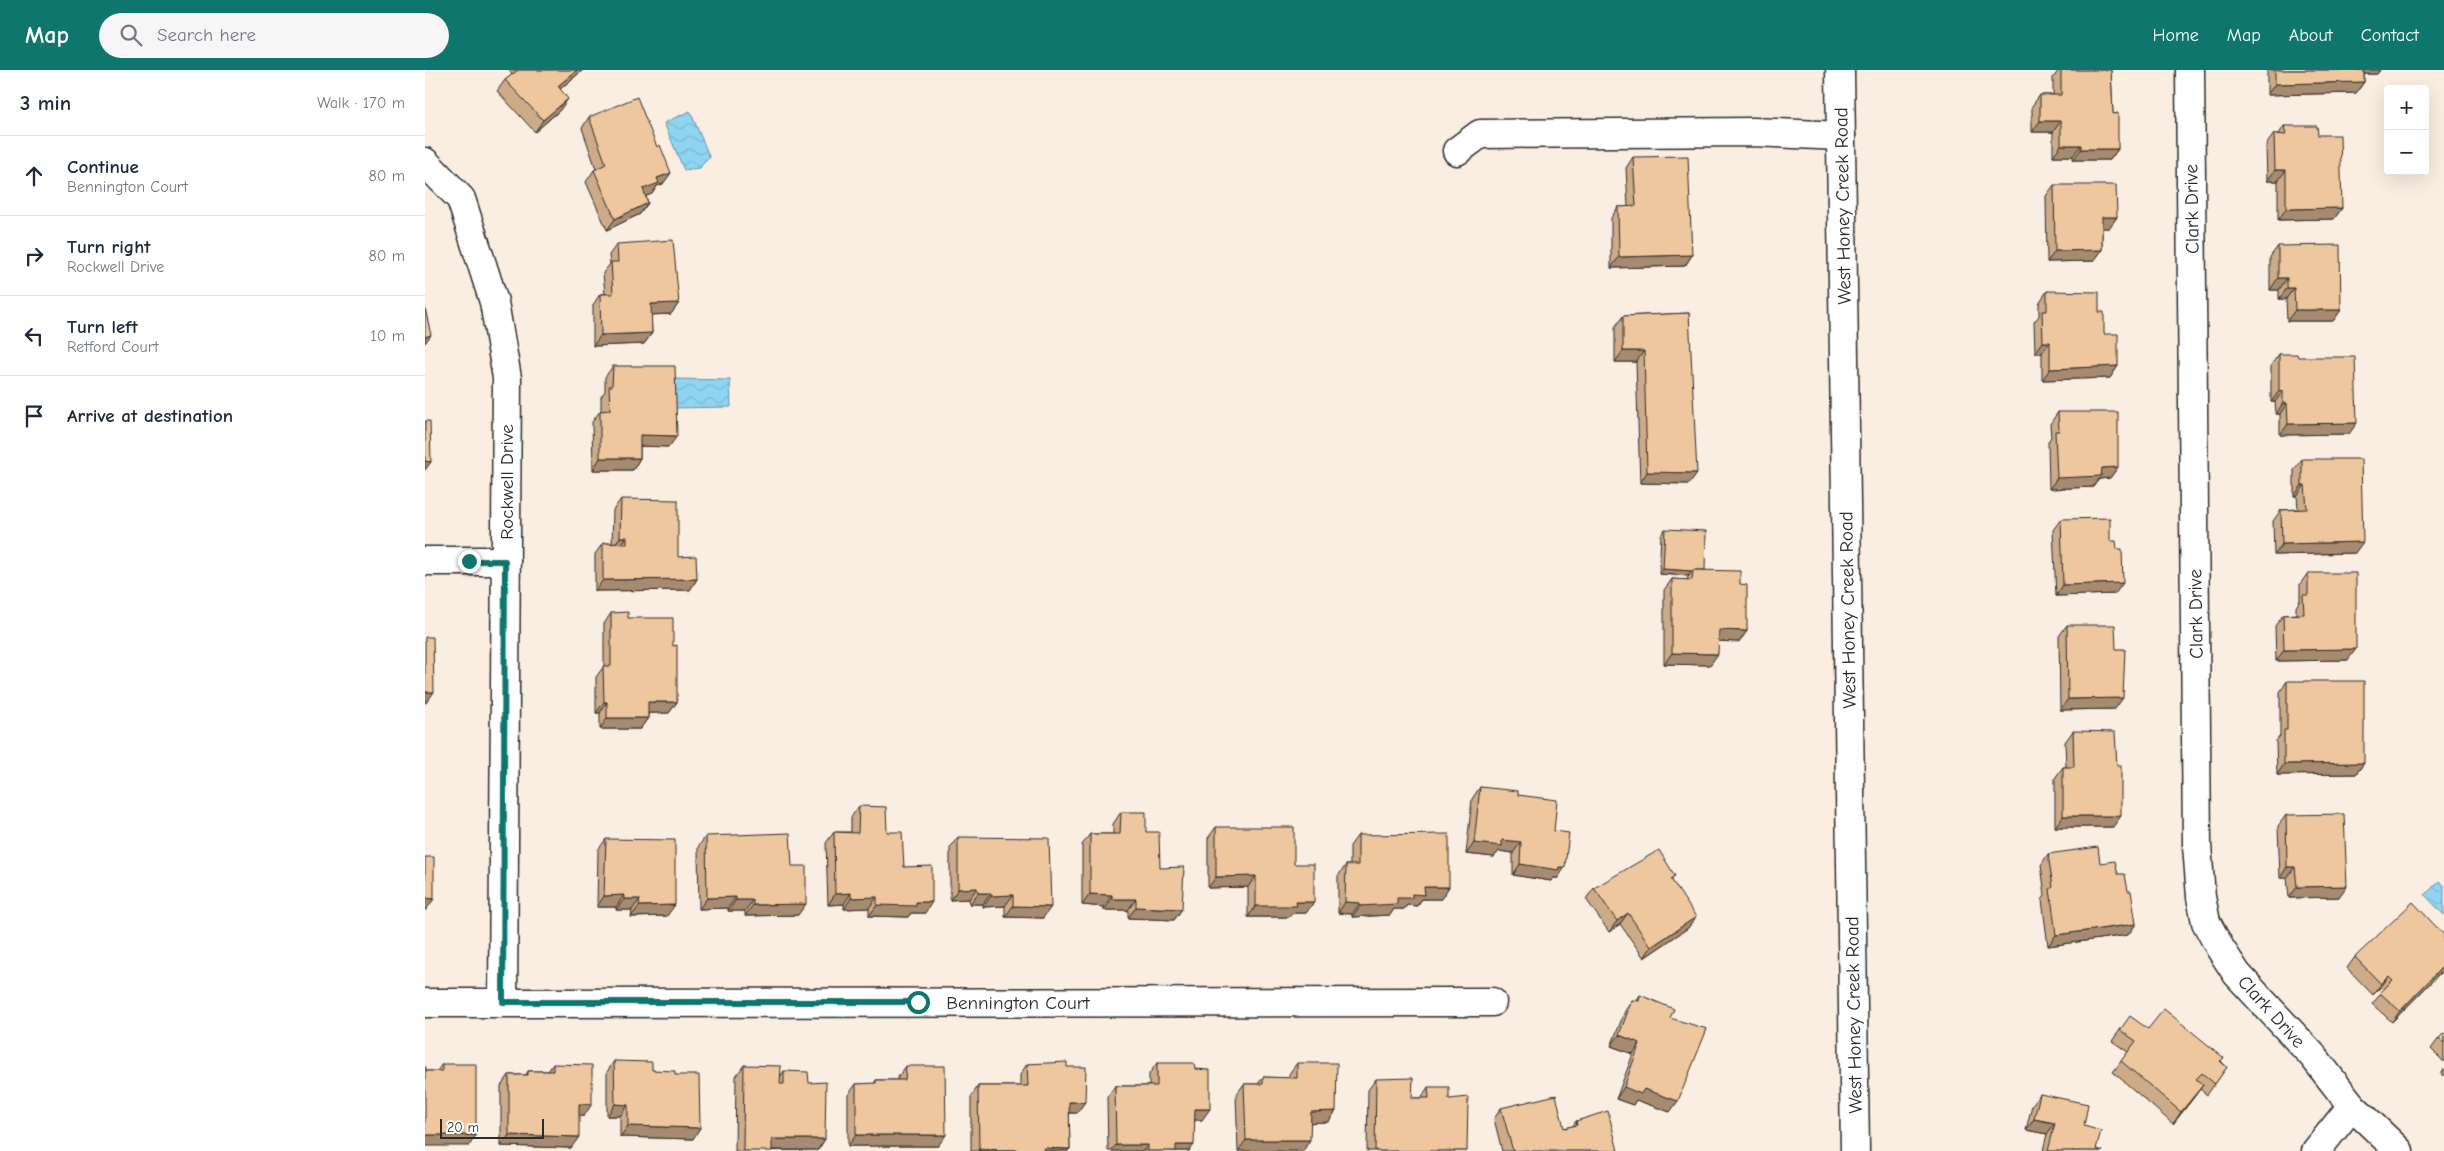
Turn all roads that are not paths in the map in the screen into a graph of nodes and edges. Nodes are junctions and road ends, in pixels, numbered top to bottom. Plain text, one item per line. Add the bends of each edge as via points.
1 (1840, 70) edge
2 (2189, 70) edge
3 (1841, 136) junction
4 (1457, 151) dead end
5 (425, 162) edge
6 (425, 561) edge
7 (505, 561) junction
8 (503, 1002) junction
9 (1492, 1002) dead end
10 (425, 1003) edge
11 (2352, 1106) junction
12 (1855, 1151) edge
13 (2315, 1151) edge
14 (2399, 1151) edge

1 - 3 street, West Honey Creek Road
2 - 11 street, Clark Drive via 2197,845 2201,897 2206,922 2237,974 2307,1048
3 - 4 street via 1753,132 1480,134
3 - 12 street, West Honey Creek Road
5 - 7 street, Rockwell Drive via 461,199 494,302 507,378
6 - 7 street
7 - 8 street, Rockwell Drive
8 - 9 street, Bennington Court
8 - 10 street, Bennington Court
11 - 13 street
11 - 14 street, Clark Drive

